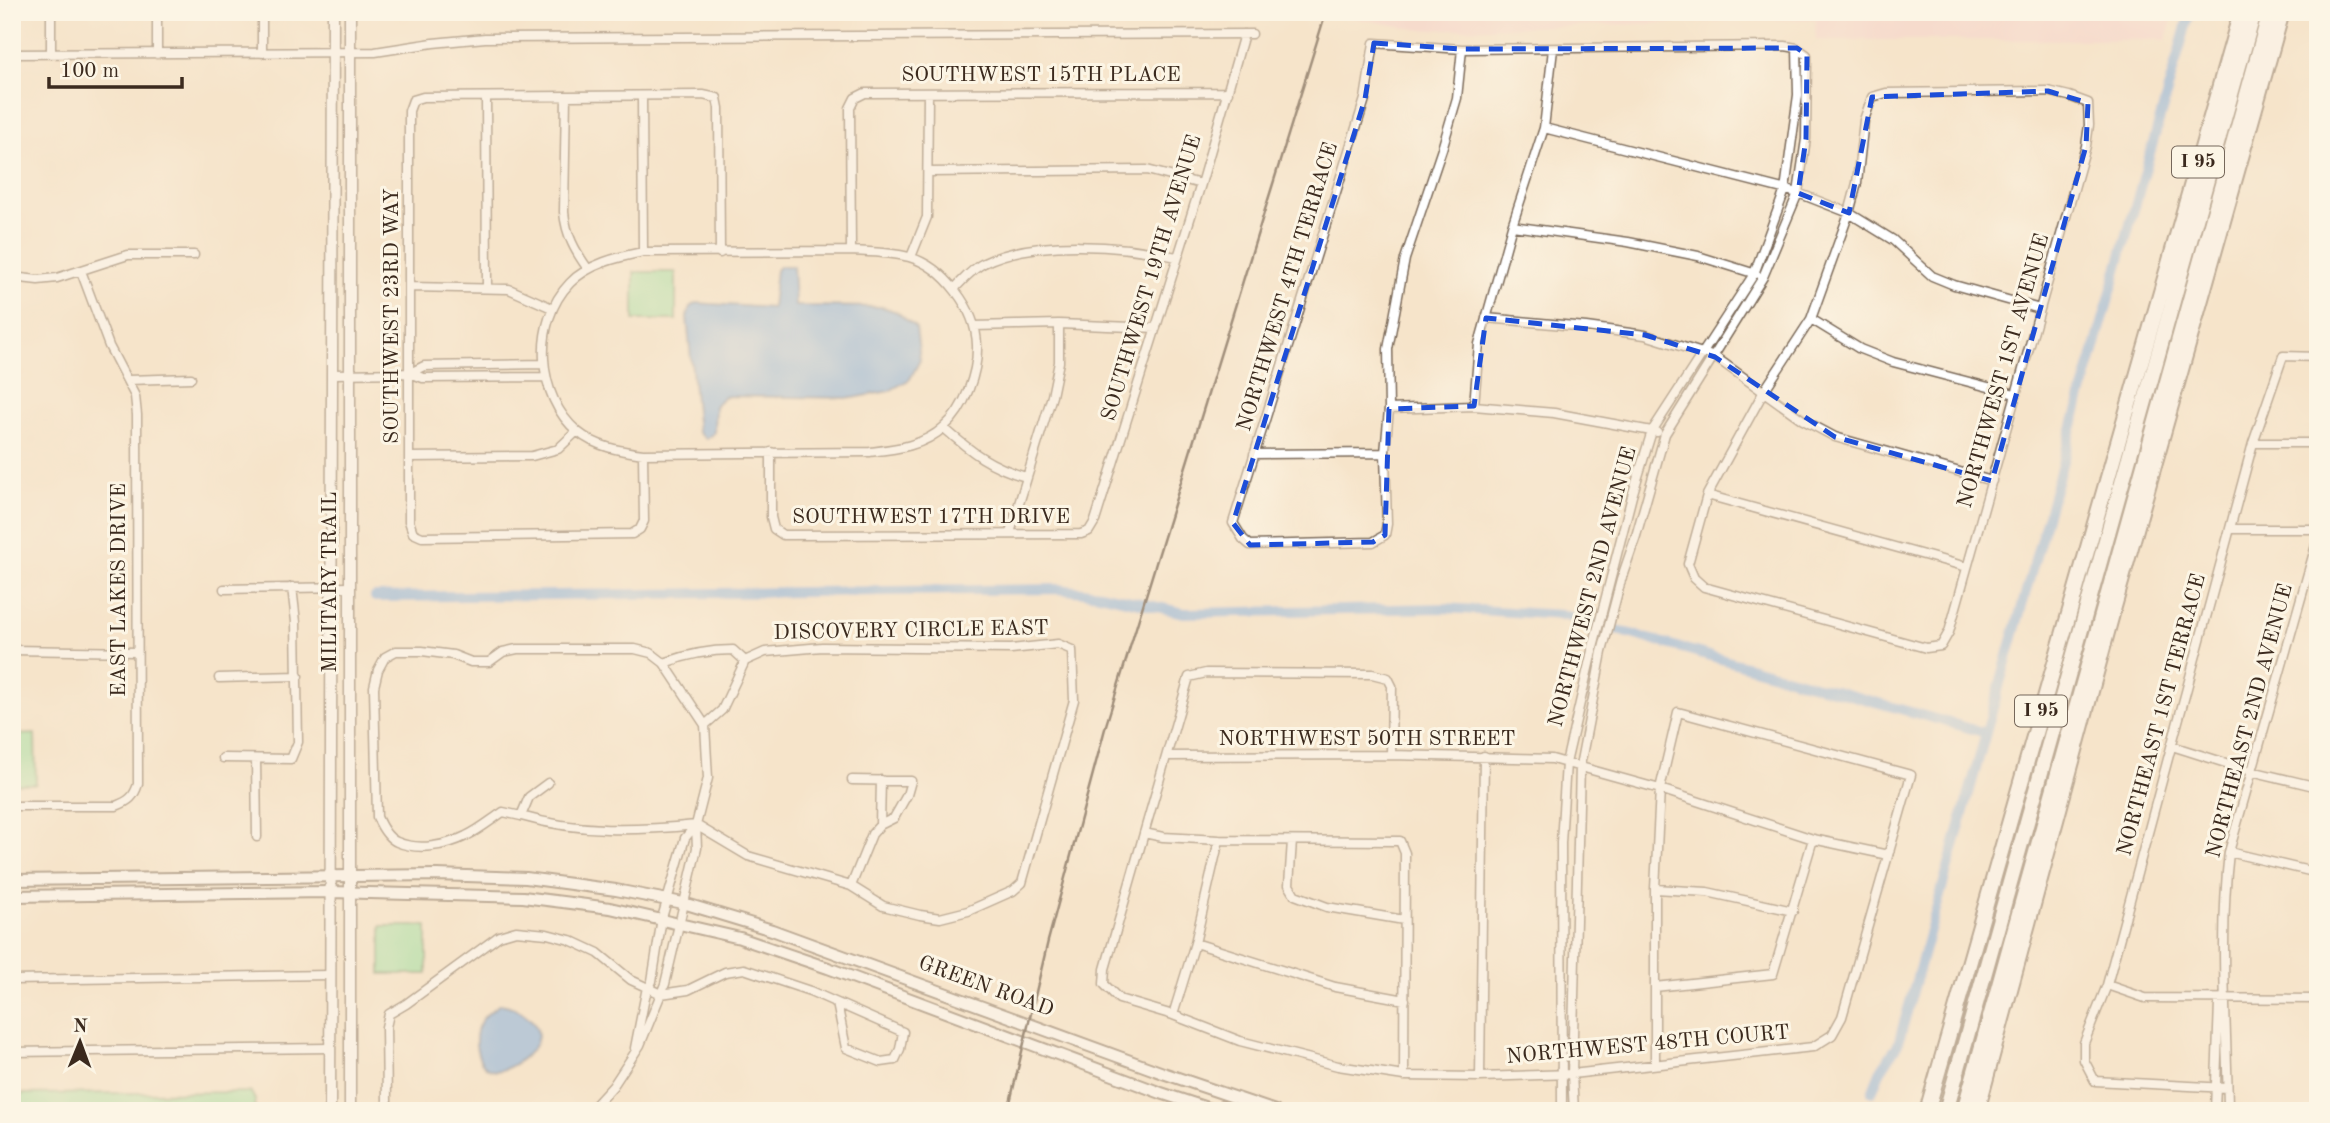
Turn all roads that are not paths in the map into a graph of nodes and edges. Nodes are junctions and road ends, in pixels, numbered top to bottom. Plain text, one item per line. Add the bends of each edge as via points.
1 (51, 12) edge
2 (157, 12) edge
3 (262, 12) edge
4 (333, 12) edge
5 (351, 12) edge
6 (2241, 12) edge
7 (2254, 12) edge
8 (2270, 12) edge
9 (2282, 12) edge
10 (1797, 48) junction
11 (1462, 49) junction
12 (1553, 49) junction
13 (262, 53) junction
14 (332, 53) junction
15 (351, 53) junction
16 (12, 54) edge
17 (51, 54) junction
18 (157, 54) junction
19 (1228, 92) junction
20 (928, 93) junction
21 (566, 96) junction
22 (642, 96) junction
23 (486, 97) junction
24 (1544, 128) junction
25 (928, 172) junction
26 (1201, 184) junction
27 (1785, 190) junction
28 (1798, 193) junction
29 (1849, 214) junction
30 (1513, 226) junction
31 (851, 251) junction
32 (643, 252) junction
33 (720, 253) junction
34 (194, 255) dead end
35 (911, 257) junction
36 (1177, 257) junction
37 (588, 270) junction
38 (80, 271) junction
39 (1759, 275) junction
40 (12, 277) edge
41 (410, 287) junction
42 (487, 288) junction
43 (955, 288) junction
44 (552, 308) junction
45 (2040, 309) junction
46 (1486, 318) junction
47 (1811, 318) junction
48 (1059, 324) junction
49 (974, 326) junction
50 (1156, 328) junction
51 (1701, 352) junction
52 (1715, 356) junction
53 (2318, 356) edge
54 (544, 364) junction
55 (410, 373) junction
56 (332, 374) junction
57 (350, 374) junction
58 (546, 377) junction
59 (191, 378) dead end
60 (128, 380) junction
61 (1764, 391) junction
62 (2015, 394) junction
63 (1474, 406) junction
64 (1389, 409) junction
65 (944, 428) junction
66 (577, 431) junction
67 (1652, 431) junction
68 (1665, 434) junction
69 (2253, 443) junction
70 (2318, 443) edge
71 (771, 452) junction
72 (1385, 453) junction
73 (643, 454) junction
74 (1254, 454) junction
75 (409, 457) junction
76 (1026, 477) junction
77 (1992, 481) junction
78 (1707, 495) junction
79 (2230, 529) junction
80 (2318, 529) edge
81 (1089, 531) joint
82 (1010, 533) junction
83 (2318, 538) edge
84 (1967, 566) junction
85 (292, 587) junction
86 (332, 587) junction
87 (349, 587) junction
88 (224, 589) dead end
89 (12, 650) edge
90 (136, 652) junction
91 (746, 661) junction
92 (664, 663) junction
93 (298, 676) junction
94 (219, 678) dead end
95 (705, 725) junction
96 (2172, 746) junction
97 (1391, 755) junction
98 (1167, 756) junction
99 (1484, 756) junction
100 (223, 758) dead end
101 (256, 760) junction
102 (1566, 763) junction
103 (1580, 766) junction
104 (2251, 771) junction
105 (852, 780) dead end
106 (881, 780) junction
107 (548, 783) dead end
108 (2318, 787) edge
109 (1660, 789) junction
110 (12, 806) edge
111 (521, 816) junction
112 (696, 825) junction
113 (880, 825) junction
114 (1144, 833) junction
115 (257, 837) dead end
116 (1814, 839) junction
117 (1219, 840) junction
118 (1292, 841) junction
119 (2230, 852) junction
120 (1888, 855) junction
121 (2318, 873) edge
122 (330, 875) junction
123 (351, 876) junction
124 (12, 880) edge
125 (851, 886) junction
126 (1655, 888) junction
127 (330, 892) junction
128 (351, 894) junction
129 (12, 896) edge
130 (669, 900) junction
131 (683, 903) junction
132 (1793, 911) junction
133 (662, 918) junction
134 (1404, 920) junction
135 (678, 922) junction
136 (1195, 943) junction
137 (330, 975) junction
138 (12, 980) edge
139 (2107, 985) junction
140 (1654, 987) junction
141 (647, 990) junction
142 (661, 994) junction
143 (2223, 998) junction
144 (2318, 999) edge
145 (1405, 1000) junction
146 (837, 1003) junction
147 (1173, 1015) junction
148 (330, 1048) junction
149 (12, 1052) edge
150 (634, 1054) junction
151 (1655, 1063) junction
152 (1572, 1074) junction
153 (1561, 1075) junction
154 (1404, 1076) junction
155 (1480, 1077) junction
156 (2216, 1087) junction
157 (2228, 1088) junction
158 (330, 1111) edge
159 (350, 1111) edge
160 (385, 1111) edge
161 (590, 1111) edge
162 (1216, 1111) edge
163 (1275, 1111) edge
164 (1562, 1111) edge
165 (1574, 1111) edge
166 (1927, 1111) edge
167 (1946, 1111) edge
168 (1964, 1111) edge
169 (1977, 1111) edge
170 (2215, 1111) edge
171 (2228, 1111) edge

1 - 17 street
2 - 18 street
3 - 13 street
4 - 14 street, MILITARY TRAIL
5 - 15 street, MILITARY TRAIL
6 - 166 highway, I 95
7 - 167 highway
8 - 168 highway
9 - 169 highway, I 95
10 - 12 street
10 - 27 street, NORTHWEST 2ND AVENUE via 1798,95
10 - 28 street, NORTHWEST 2ND AVENUE via 1807,54 1806,139
11 - 12 street
11 - 64 street via 1457,98 1405,259 1388,349
11 - 74 street, NORTHWEST 4TH TERRACE via 1374,43 1365,99
12 - 24 street
13 - 14 street
13 - 18 street
14 - 15 street
14 - 56 street, MILITARY TRAIL
15 - 19 street, SOUTHWEST 19TH AVENUE via 485,38 1248,34
15 - 57 street, MILITARY TRAIL
16 - 17 street
17 - 18 street
19 - 20 street, SOUTHWEST 15TH PLACE
19 - 26 street, SOUTHWEST 19TH AVENUE
20 - 25 street
20 - 31 street, SOUTHWEST 15TH PLACE via 865,93 855,98 850,108
21 - 22 street
21 - 23 street
21 - 37 street via 566,229
22 - 32 street
22 - 33 street via 717,98
23 - 41 street, SOUTHWEST 23RD WAY via 413,100 409,111
23 - 42 street
24 - 27 street
24 - 30 street
25 - 26 street via 1147,170
25 - 35 street via 927,217
26 - 36 street, SOUTHWEST 19TH AVENUE
27 - 28 street
27 - 39 street, NORTHWEST 2ND AVENUE
28 - 29 street
28 - 39 street, NORTHWEST 2ND AVENUE
29 - 45 street via 1893,240 1932,276
29 - 45 street, NORTHWEST 1ST AVENUE via 1872,97 1886,93 2048,91 2088,103 2087,146
29 - 47 street
30 - 39 street via 1628,242 1698,256
30 - 46 street
31 - 33 street
31 - 35 street
32 - 33 street
32 - 37 street
34 - 38 street via 128,255
35 - 43 street
36 - 43 street via 1137,248 1011,251 981,264
36 - 50 street, SOUTHWEST 19TH AVENUE
37 - 44 street via 570,283
38 - 40 street via 38,280
38 - 60 street, EAST LAKES DRIVE via 109,346
39 - 51 street, NORTHWEST 2ND AVENUE
39 - 52 street, NORTHWEST 2ND AVENUE
41 - 42 street
41 - 55 street, SOUTHWEST 23RD WAY
42 - 44 street via 509,289
43 - 49 street
44 - 54 street via 545,330
45 - 62 street, NORTHWEST 1ST AVENUE
46 - 51 street via 1645,335
46 - 63 street
47 - 61 street
47 - 62 street via 1860,349 1893,362
48 - 49 street
48 - 50 street
48 - 76 street via 1059,362 1052,396
49 - 65 street via 978,344 972,375 961,405
50 - 81 street, SOUTHWEST 19TH AVENUE
51 - 52 street
51 - 67 street, NORTHWEST 2ND AVENUE
52 - 61 street
52 - 68 street, NORTHWEST 2ND AVENUE
53 - 69 street, NORTHEAST 1ST TERRACE via 2283,356
54 - 55 street via 424,366
54 - 58 street
55 - 57 street
55 - 58 street via 423,378
55 - 75 street, SOUTHWEST 23RD WAY
56 - 57 street
56 - 86 street, MILITARY TRAIL
57 - 87 street, MILITARY TRAIL
58 - 66 street via 552,396
59 - 60 street
60 - 90 street, EAST LAKES DRIVE via 137,415
61 - 77 street via 1802,420 1835,437
61 - 78 street
62 - 77 street, NORTHWEST 1ST AVENUE
63 - 64 street
63 - 67 street via 1553,413
64 - 72 street
65 - 71 street via 902,449
65 - 76 street via 978,457
66 - 73 street via 618,450
66 - 75 street via 558,449 532,456
67 - 68 street
67 - 102 street, NORTHWEST 2ND AVENUE via 1603,606
68 - 103 street, NORTHWEST 2ND AVENUE via 1621,580
69 - 70 street
69 - 79 street, NORTHEAST 1ST TERRACE
71 - 73 street
71 - 82 street, SOUTHWEST 17TH DRIVE via 771,517 774,529 783,535
72 - 74 street
72 - 74 street, NORTHWEST 4TH TERRACE via 1385,535 1373,541 1250,545 1233,523
73 - 75 street, SOUTHWEST 23RD WAY via 644,521 632,534 422,537 413,533 409,521
76 - 82 street
77 - 84 street, NORTHWEST 1ST AVENUE
78 - 84 street
78 - 84 street, NORTHWEST 1ST AVENUE via 1688,564 1694,579 1704,587 1913,645 1941,646
79 - 80 street
79 - 96 street, NORTHEAST 1ST TERRACE
81 - 82 street, SOUTHWEST 17TH DRIVE
83 - 104 street, NORTHEAST 2ND AVENUE
85 - 86 street
85 - 88 street
85 - 93 street
86 - 87 street
86 - 122 street, MILITARY TRAIL
87 - 123 street, MILITARY TRAIL
89 - 90 street
90 - 110 street, EAST LAKES DRIVE via 138,784 134,795 116,806
91 - 92 street via 733,650 712,650
91 - 95 street via 722,710
91 - 125 street, DISCOVERY CIRCLE EAST via 765,652 822,647 1011,649 1058,644 1072,649 1074,701 1022,883 991,902 940,918 883,906
92 - 95 street
92 - 111 street via 635,649 517,649 489,662 422,651 396,651 385,657 374,687 373,709 377,817 383,830 396,842 445,845 503,812
93 - 94 street
93 - 101 street via 298,742 291,759
95 - 112 street via 708,778
96 - 104 street
96 - 139 street, NORTHEAST 1ST TERRACE
97 - 98 street, NORTHWEST 50TH STREET
97 - 98 street via 1392,686 1388,678 1372,674 1206,673 1189,677
97 - 99 street, NORTHWEST 50TH STREET
98 - 114 street
99 - 102 street, NORTHWEST 50TH STREET
99 - 155 street
100 - 101 street
101 - 115 street
102 - 103 street, NORTHWEST 50TH STREET
102 - 153 street, NORTHWEST 2ND AVENUE via 1561,843
103 - 109 street, NORTHWEST 50TH STREET
103 - 152 street, NORTHWEST 2ND AVENUE
104 - 108 street
104 - 119 street, NORTHEAST 2ND AVENUE
105 - 106 street
106 - 113 street
106 - 113 street via 911,781 894,818
107 - 111 street via 529,797
109 - 116 street, NORTHWEST 50TH STREET
109 - 120 street via 1678,712 1911,775
109 - 126 street
111 - 112 street via 622,831
112 - 125 street, DISCOVERY CIRCLE EAST via 748,856
112 - 130 street via 685,838
112 - 131 street via 697,848
113 - 125 street
114 - 117 street
114 - 147 street, NORTHWEST 48TH COURT via 1104,984 1119,999
116 - 120 street, NORTHWEST 50TH STREET
116 - 132 street
117 - 118 street
117 - 136 street
118 - 134 street via 1290,885 1295,895 1327,907
118 - 134 street via 1400,841 1405,852
119 - 121 street
119 - 143 street, NORTHEAST 2ND AVENUE via 2224,894
120 - 151 street, NORTHWEST 48TH COURT via 1842,1017 1832,1035 1813,1047
122 - 123 main road, GREEN ROAD
122 - 124 main road, GREEN ROAD
122 - 127 street, MILITARY TRAIL
123 - 128 street, MILITARY TRAIL
123 - 130 main road, GREEN ROAD via 526,878
126 - 132 street via 1707,892
126 - 140 street
127 - 128 main road, GREEN ROAD
127 - 129 main road, GREEN ROAD
127 - 137 street, MILITARY TRAIL
128 - 133 main road, GREEN ROAD via 523,897
128 - 159 street, MILITARY TRAIL
130 - 131 main road, GREEN ROAD
130 - 133 street
131 - 135 street
131 - 163 main road, GREEN ROAD via 772,930
132 - 140 street via 1773,974
133 - 135 main road, GREEN ROAD
133 - 141 street
134 - 145 street
135 - 142 street
135 - 162 main road, GREEN ROAD via 828,968
136 - 145 street via 1335,987
136 - 147 street
137 - 138 street
137 - 148 street, MILITARY TRAIL
139 - 143 street via 2145,998
139 - 156 street, NORTHEAST 1ST TERRACE via 2084,1043 2084,1060 2095,1081
140 - 151 street
141 - 142 street
141 - 150 street
141 - 160 street via 598,953 570,940 516,931 499,936 388,1014
142 - 146 street via 688,990 725,972 744,969
142 - 150 street
143 - 144 street
143 - 156 street, NORTHEAST 2ND AVENUE via 2219,1002
143 - 157 street, NORTHEAST 2ND AVENUE
145 - 154 street
146 - 146 street via 846,1048 881,1062 895,1060 903,1032
147 - 154 street, NORTHWEST 48TH COURT via 1240,1041 1338,1066
148 - 149 street
148 - 158 street, MILITARY TRAIL
150 - 161 street
151 - 152 street, NORTHWEST 48TH COURT
152 - 153 street, NORTHWEST 48TH COURT
152 - 165 street, NORTHWEST 2ND AVENUE
153 - 155 street, NORTHWEST 48TH COURT
153 - 164 street, NORTHWEST 2ND AVENUE
154 - 155 street, NORTHWEST 48TH COURT
156 - 157 street
156 - 170 street, NORTHEAST 2ND AVENUE
157 - 171 street, NORTHEAST 2ND AVENUE

